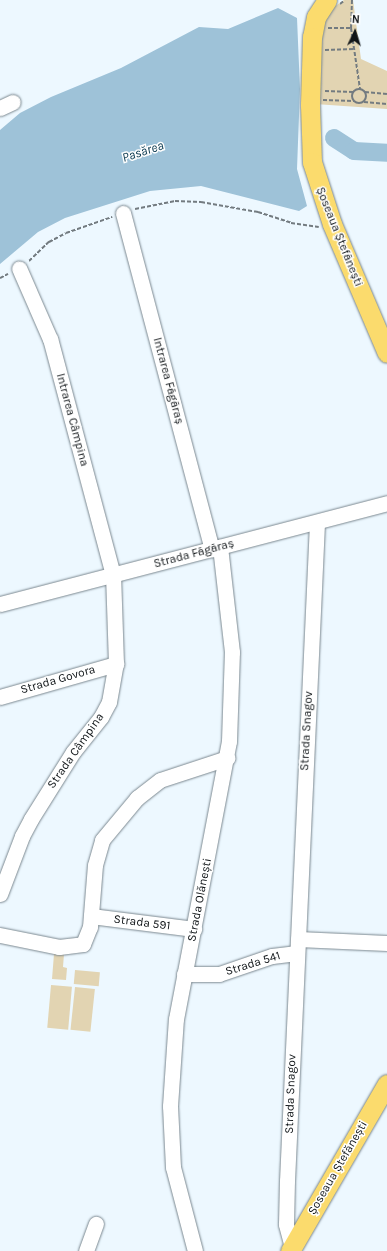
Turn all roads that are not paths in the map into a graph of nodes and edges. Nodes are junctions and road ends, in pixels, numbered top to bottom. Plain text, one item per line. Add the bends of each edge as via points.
1 (327, 0) edge
2 (123, 213) road end
3 (19, 268) road end
4 (385, 344) edge
5 (387, 503) edge
6 (317, 523) junction
7 (216, 548) junction
8 (113, 575) junction
9 (0, 604) edge
10 (116, 664) junction
11 (0, 697) edge
12 (227, 758) junction
13 (7, 856) edge
14 (0, 894) edge
15 (91, 916) junction
16 (194, 930) junction
17 (0, 935) edge
18 (387, 943) edge
19 (297, 946) junction
20 (184, 974) junction
21 (385, 1090) edge
22 (96, 1224) dead end
23 (291, 1249) edge
24 (86, 1251) edge
25 (195, 1251) edge

1 - 4 main road, Șoseaua Ștefănești via 316,18 312,37 310,141 317,184
2 - 7 street, Intrarea Făgăraș
3 - 8 street, Intrarea Câmpina via 50,339
5 - 6 street, Strada Făgăraș
6 - 7 street, Strada Făgăraș
6 - 19 street, Strada Snagov
7 - 8 street, Strada Făgăraș
7 - 12 street, Strada Olănești via 232,652
8 - 9 street, Strada Făgăraș
8 - 10 street, Strada Câmpina
10 - 11 street, Strada Govora
10 - 13 street, Strada Câmpina via 109,702 101,717 73,752
12 - 15 street via 174,774 154,784 137,798 102,840 98,851
12 - 16 street, Strada Olănești
13 - 14 street, Strada Câmpina
15 - 16 street, Strada 591
15 - 17 street via 88,937 79,946 59,947
16 - 20 street, Strada Olănești
18 - 19 street
19 - 20 street, Strada 541 via 219,974
19 - 23 street, Strada Snagov via 286,1224
20 - 25 street, Strada Olănești via 173,1040 170,1145 177,1189
21 - 23 main road, Șoseaua Ștefănești
22 - 24 street

